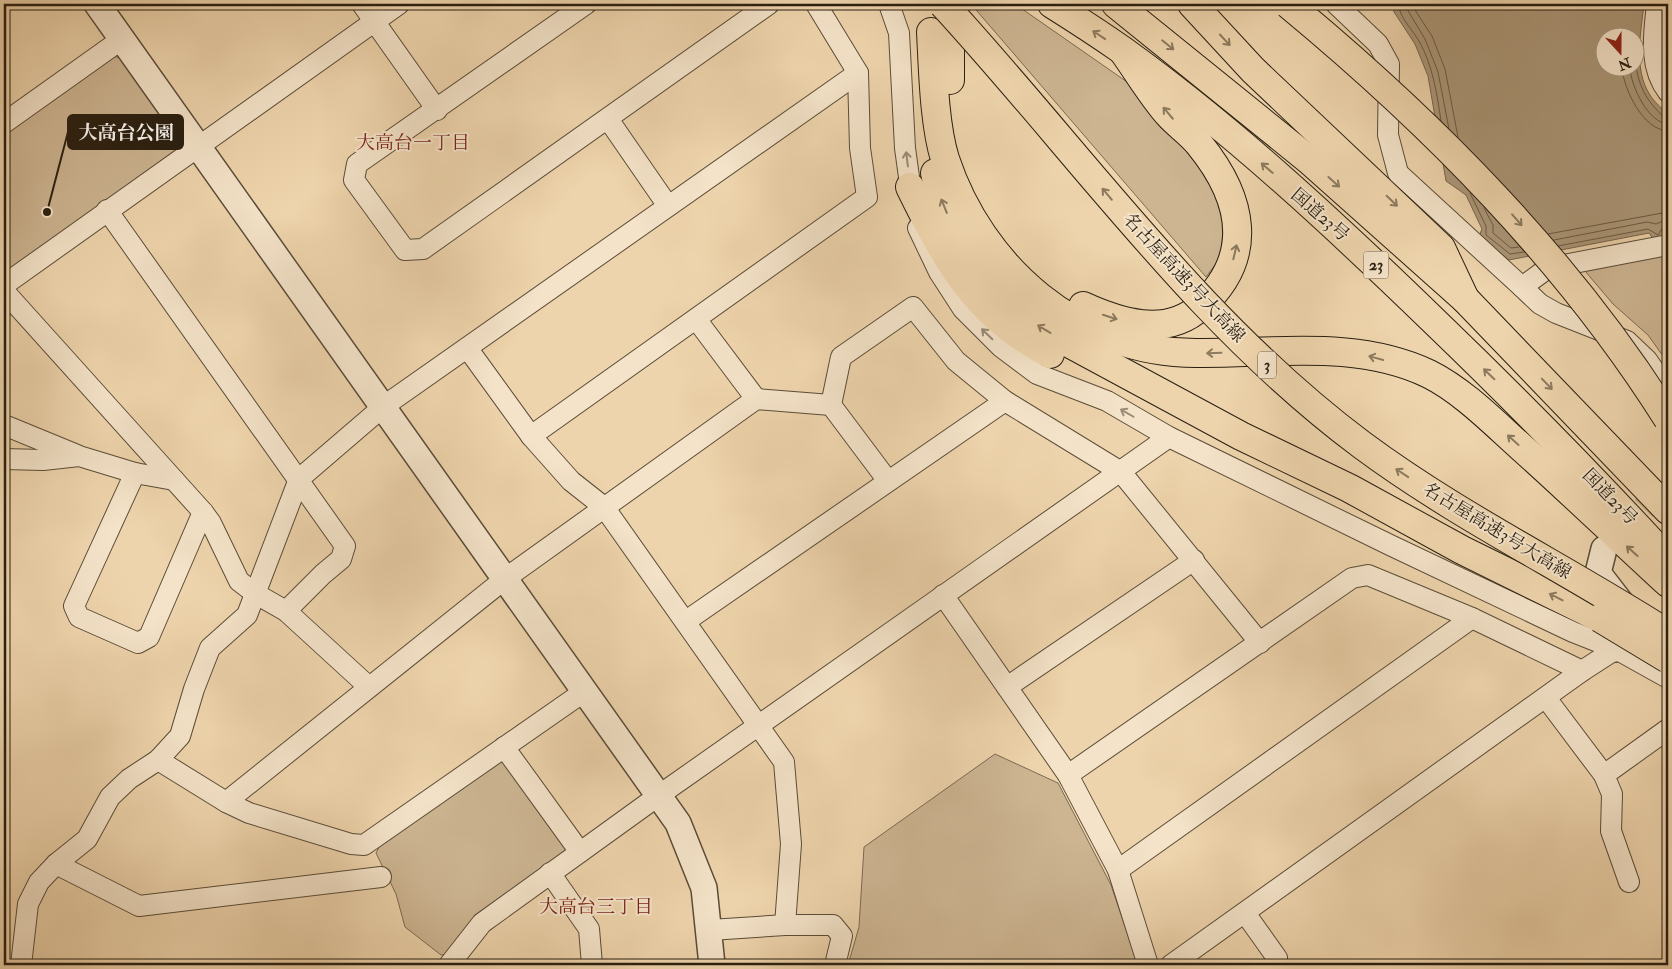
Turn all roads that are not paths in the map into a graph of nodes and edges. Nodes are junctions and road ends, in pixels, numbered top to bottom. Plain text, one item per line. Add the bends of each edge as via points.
1 (97, 4) edge
2 (362, 4) edge
3 (399, 4) edge
4 (586, 4) edge
5 (769, 4) edge
6 (816, 4) edge
7 (889, 4) edge
8 (923, 4) edge
9 (934, 4) edge
10 (943, 4) edge
11 (954, 4) edge
12 (1052, 4) edge
13 (1116, 4) edge
14 (1192, 4) edge
15 (1288, 4) edge
16 (1313, 4) edge
17 (1336, 4) edge
18 (1657, 4) edge
19 (374, 21) junction
20 (931, 32) junction
21 (122, 39) junction
22 (1123, 51) junction
23 (858, 73) junction
24 (1017, 88) junction
25 (1668, 92) edge
26 (437, 110) junction
27 (608, 119) junction
28 (4, 123) edge
29 (196, 146) junction
30 (1484, 184) junction
31 (910, 187) junction
32 (668, 206) junction
33 (107, 210) junction
34 (1668, 245) edge
35 (4, 285) edge
36 (1522, 287) junction
37 (4, 290) edge
38 (1465, 299) junction
39 (696, 318) junction
40 (468, 349) junction
41 (1668, 390) edge
42 (756, 399) junction
43 (1005, 401) junction
44 (831, 405) junction
45 (384, 406) junction
46 (1668, 419) edge
47 (4, 425) edge
48 (531, 436) junction
49 (1169, 437) junction
50 (1234, 441) junction
51 (79, 456) junction
52 (4, 459) edge
53 (1121, 472) junction
54 (135, 473) junction
55 (299, 479) junction
56 (174, 480) junction
57 (888, 481) junction
58 (604, 507) junction
59 (1668, 510) edge
60 (203, 512) junction
61 (1604, 549) tunnel mouth
62 (1194, 560) junction
63 (1668, 560) edge
64 (506, 578) junction
65 (1668, 583) edge
66 (256, 594) junction
67 (943, 595) junction
68 (286, 611) junction
69 (1472, 618) junction
70 (686, 621) junction
71 (1668, 634) edge
72 (1260, 643) junction
73 (1616, 649) junction
74 (1668, 659) edge
75 (1582, 671) junction
76 (1668, 678) edge
77 (369, 687) junction
78 (1007, 687) junction
79 (585, 691) junction
80 (1546, 698) junction
81 (758, 725) junction
82 (1668, 729) edge
83 (504, 747) junction
84 (158, 760) junction
85 (1604, 774) junction
86 (1068, 775) junction
87 (658, 796) junction
88 (226, 802) junction
89 (580, 852) junction
90 (56, 864) junction
91 (1118, 870) junction
92 (550, 873) junction
93 (380, 877) dead end
94 (1628, 882) dead end
95 (1245, 913) junction
96 (785, 925) junction
97 (710, 930) junction
98 (21, 965) edge
99 (449, 965) edge
100 (592, 965) edge
101 (712, 965) edge
102 (835, 965) edge
103 (1148, 965) edge
104 (1171, 965) edge
105 (1274, 965) edge

1 - 21 street
2 - 19 street
3 - 19 street
4 - 26 street
5 - 27 street
6 - 23 street
31 -> 7 street via 899,33
8 - 24 highway, bridge
9 - 20 highway
10 - 24 highway, 名古屋高速3号大高線 / 3, bridge
11 -> 22 highway via 950,48 954,122 962,156 982,210 1020,258 1057,289 1109,318 1156,325 1181,319 1198,309 1217,291 1229,273 1238,224 1232,195 1219,172 1199,143 1168,114
22 -> 12 highway, 国道23号 / 23
13 -> 38 highway, 国道23号 / 23 via 1309,160
14 -> 38 highway via 1253,70 1441,248
15 - 30 highway, bridge via 1376,79
16 - 30 highway, bridge via 1429,118
17 - 36 street via 1378,44 1389,64 1388,135 1398,173
18 - 25 street via 1653,42 1655,66
19 - 26 street
19 - 29 street
50 -> 20 highway via 1039,327 998,294 975,267 940,198 933,164 922,82
65 -> 20 highway via 1495,423 1430,374 1355,352 1298,350 1196,354 1154,351 1109,338 1056,310 1015,276 999,257 967,211 955,185 943,149 934,86
21 - 28 street
21 - 29 street
63 -> 22 highway, 国道23号 / 23 via 1499,384 1359,249 1223,130
23 - 32 street
23 - 39 street via 860,148 867,198
71 -> 24 highway, 名古屋高速3号大高線 / 3, bridge via 1462,512 1362,445 1312,405 1274,372 1184,281
26 - 27 street via 357,164 354,180 405,250 423,249
27 - 32 street
29 - 33 street
29 - 45 street
30 -> 46 highway, bridge via 1586,304
49 -> 31 street via 1107,401 1037,374 995,341 963,310 938,272 919,233
31 - 50 highway via 957,274 986,309 1017,334 1044,351
32 - 40 street
33 - 35 street
33 - 55 street
34 - 36 street via 1548,268
36 - 41 street via 1556,314 1627,341 1647,360
37 - 56 street
38 -> 59 highway, 国道23号 / 23
39 - 42 street
39 - 48 street
40 - 45 street
40 - 48 street
42 - 44 street
42 - 58 street
43 - 44 street via 956,360 913,307 841,357
43 - 53 street
43 - 57 street
44 - 57 street
45 - 55 street
45 - 64 street
47 - 51 street
48 - 58 street via 571,481
49 - 53 street
49 - 73 street via 1565,628
74 -> 50 highway, bridge via 1600,618 1462,550 1295,474
51 - 52 street via 43,460
51 - 54 street
53 - 62 street
53 - 67 street
54 - 56 street
54 - 60 street via 74,606 79,617 138,643 149,637
55 - 66 street
55 - 68 street via 344,546 341,559
56 - 60 street
57 - 70 street
58 - 64 street
58 - 70 street
60 - 66 street via 239,581
61 - 73 street via 1598,573 1642,630
62 - 72 street
62 - 78 street
64 - 77 street
64 - 79 street
66 - 68 street
66 - 84 street via 247,615 210,648 180,736
67 - 78 street
67 - 81 street
68 - 77 street
69 - 72 street via 1368,575 1352,578
69 - 75 street
69 - 91 street
70 - 81 street
72 - 86 street
73 - 75 street
73 - 76 street
75 - 80 street
77 - 88 street
78 - 86 street
79 - 83 street
79 - 87 street
80 - 85 street
80 - 95 street
81 - 87 street
81 - 96 street via 784,762 791,844
82 - 85 street
83 - 88 street via 364,845 351,844 249,813
83 - 89 street
84 - 88 street
84 - 90 street via 110,797 87,839
85 - 94 street via 1612,794 1612,831
86 - 91 street
87 - 89 street
87 - 97 street via 678,823 704,888
89 - 92 street
90 - 93 street via 139,906
90 - 98 street via 39,882 28,904
91 - 103 street
92 - 99 street via 482,923
92 - 100 street via 589,929
95 - 104 street
95 - 105 street via 1278,958
96 - 97 street
96 - 102 street via 833,925 842,936
97 - 101 street

